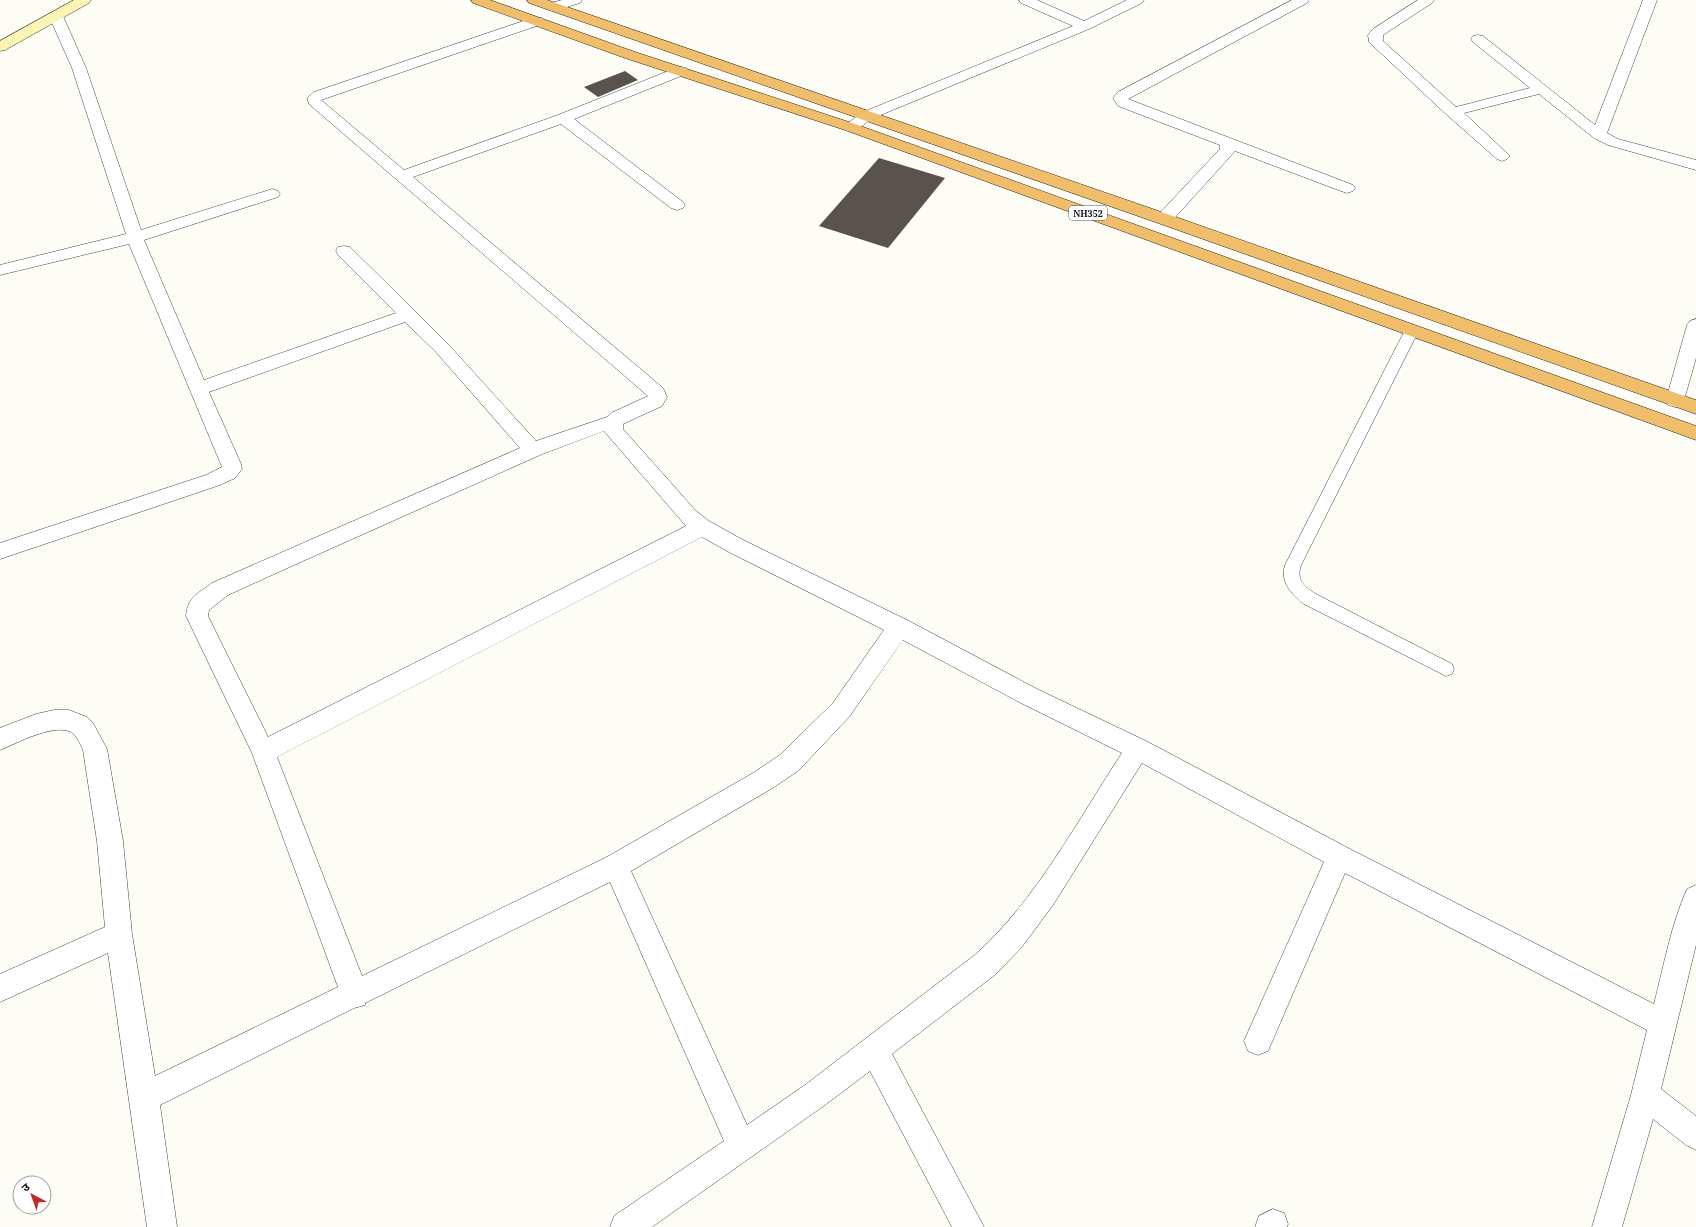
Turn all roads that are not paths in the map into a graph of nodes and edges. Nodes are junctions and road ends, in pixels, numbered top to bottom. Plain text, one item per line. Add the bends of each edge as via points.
1 (84, 0) edge
2 (478, 0) edge
3 (534, 0) edge
4 (575, 0) edge
5 (1026, 0) edge
6 (1137, 0) edge
7 (1302, 0) edge
8 (1427, 0) edge
9 (1650, 0) edge
10 (554, 7) junction
11 (56, 16) junction
12 (537, 21) junction
13 (1084, 26) junction
14 (1478, 39) dead end
15 (0, 47) edge
16 (681, 71) junction
17 (1542, 89) junction
18 (1452, 112) junction
19 (866, 116) junction
20 (563, 118) junction
21 (850, 127) junction
22 (1599, 135) junction
23 (1228, 143) junction
24 (1502, 156) dead end
25 (1696, 165) edge
26 (402, 176) junction
27 (1347, 188) dead end
28 (272, 194) dead end
29 (677, 205) dead end
30 (1164, 219) junction
31 (135, 237) junction
32 (344, 252) dead end
33 (0, 270) edge
34 (407, 315) junction
35 (1696, 325) edge
36 (1412, 330) junction
37 (198, 389) junction
38 (1675, 400) junction
39 (1696, 407) edge
40 (613, 422) junction
41 (1696, 434) edge
42 (533, 450) junction
43 (702, 527) junction
44 (0, 551) edge
45 (899, 627) junction
46 (1446, 669) dead end
47 (0, 739) edge
48 (1138, 749) junction
49 (263, 752) junction
50 (1339, 857) junction
51 (616, 866) junction
52 (1696, 898) edge
53 (119, 934) junction
54 (0, 988) edge
55 (355, 995) junction
56 (1663, 1023) junction
57 (1258, 1041) dead end
58 (874, 1049) junction
59 (1644, 1095) junction
60 (144, 1097) junction
61 (1696, 1135) edge
62 (741, 1146) junction
63 (162, 1227) edge
64 (625, 1227) edge
65 (969, 1227) edge
66 (1607, 1227) edge

1 - 11 main road
2 - 12 highway, NH352
3 - 10 highway, NH352
4 - 10 street
5 - 13 street
6 - 13 street
7 - 23 street via 1120,98 1123,103
8 - 18 street via 1378,32 1376,42
9 - 22 street
10 - 19 highway, NH352
11 - 15 main road
11 - 31 street via 79,68
12 - 16 highway, NH352
12 - 26 street via 314,98 316,104
13 - 19 street
14 - 17 street
16 - 20 street
16 - 21 highway, NH352
17 - 18 street
17 - 22 street
18 - 24 street
19 - 21 street
19 - 30 highway, NH352
20 - 26 street
20 - 29 street
21 - 36 highway, NH352
22 - 25 street via 1617,143
23 - 27 street
23 - 30 street via 1228,150
26 - 40 street via 656,393 657,399 652,403
28 - 31 street
30 - 38 highway, NH352
31 - 33 street
31 - 37 street
32 - 34 street
34 - 37 street
34 - 42 street via 441,347
35 - 38 street
36 - 41 highway, NH352
36 - 46 lane via 1290,571 1293,584 1304,595
37 - 44 street via 231,464 232,469 228,473
38 - 39 highway, NH352
40 - 42 street
40 - 43 street via 614,431 675,502
42 - 49 street via 220,589 198,606 197,616
43 - 45 street
43 - 49 street
45 - 48 street via 1029,696
45 - 51 street via 841,710 789,763 762,782
47 - 53 street via 54,720 69,720 79,724 88,734 95,748 110,841
48 - 50 street
48 - 58 street via 1018,932 986,964
49 - 55 street
50 - 56 street
50 - 57 street
51 - 55 street
51 - 62 street
52 - 56 street
53 - 54 street
53 - 60 street
55 - 60 street
56 - 59 street
58 - 62 street via 815,1095
58 - 65 street
59 - 61 street
59 - 66 street
60 - 63 street
62 - 64 street

